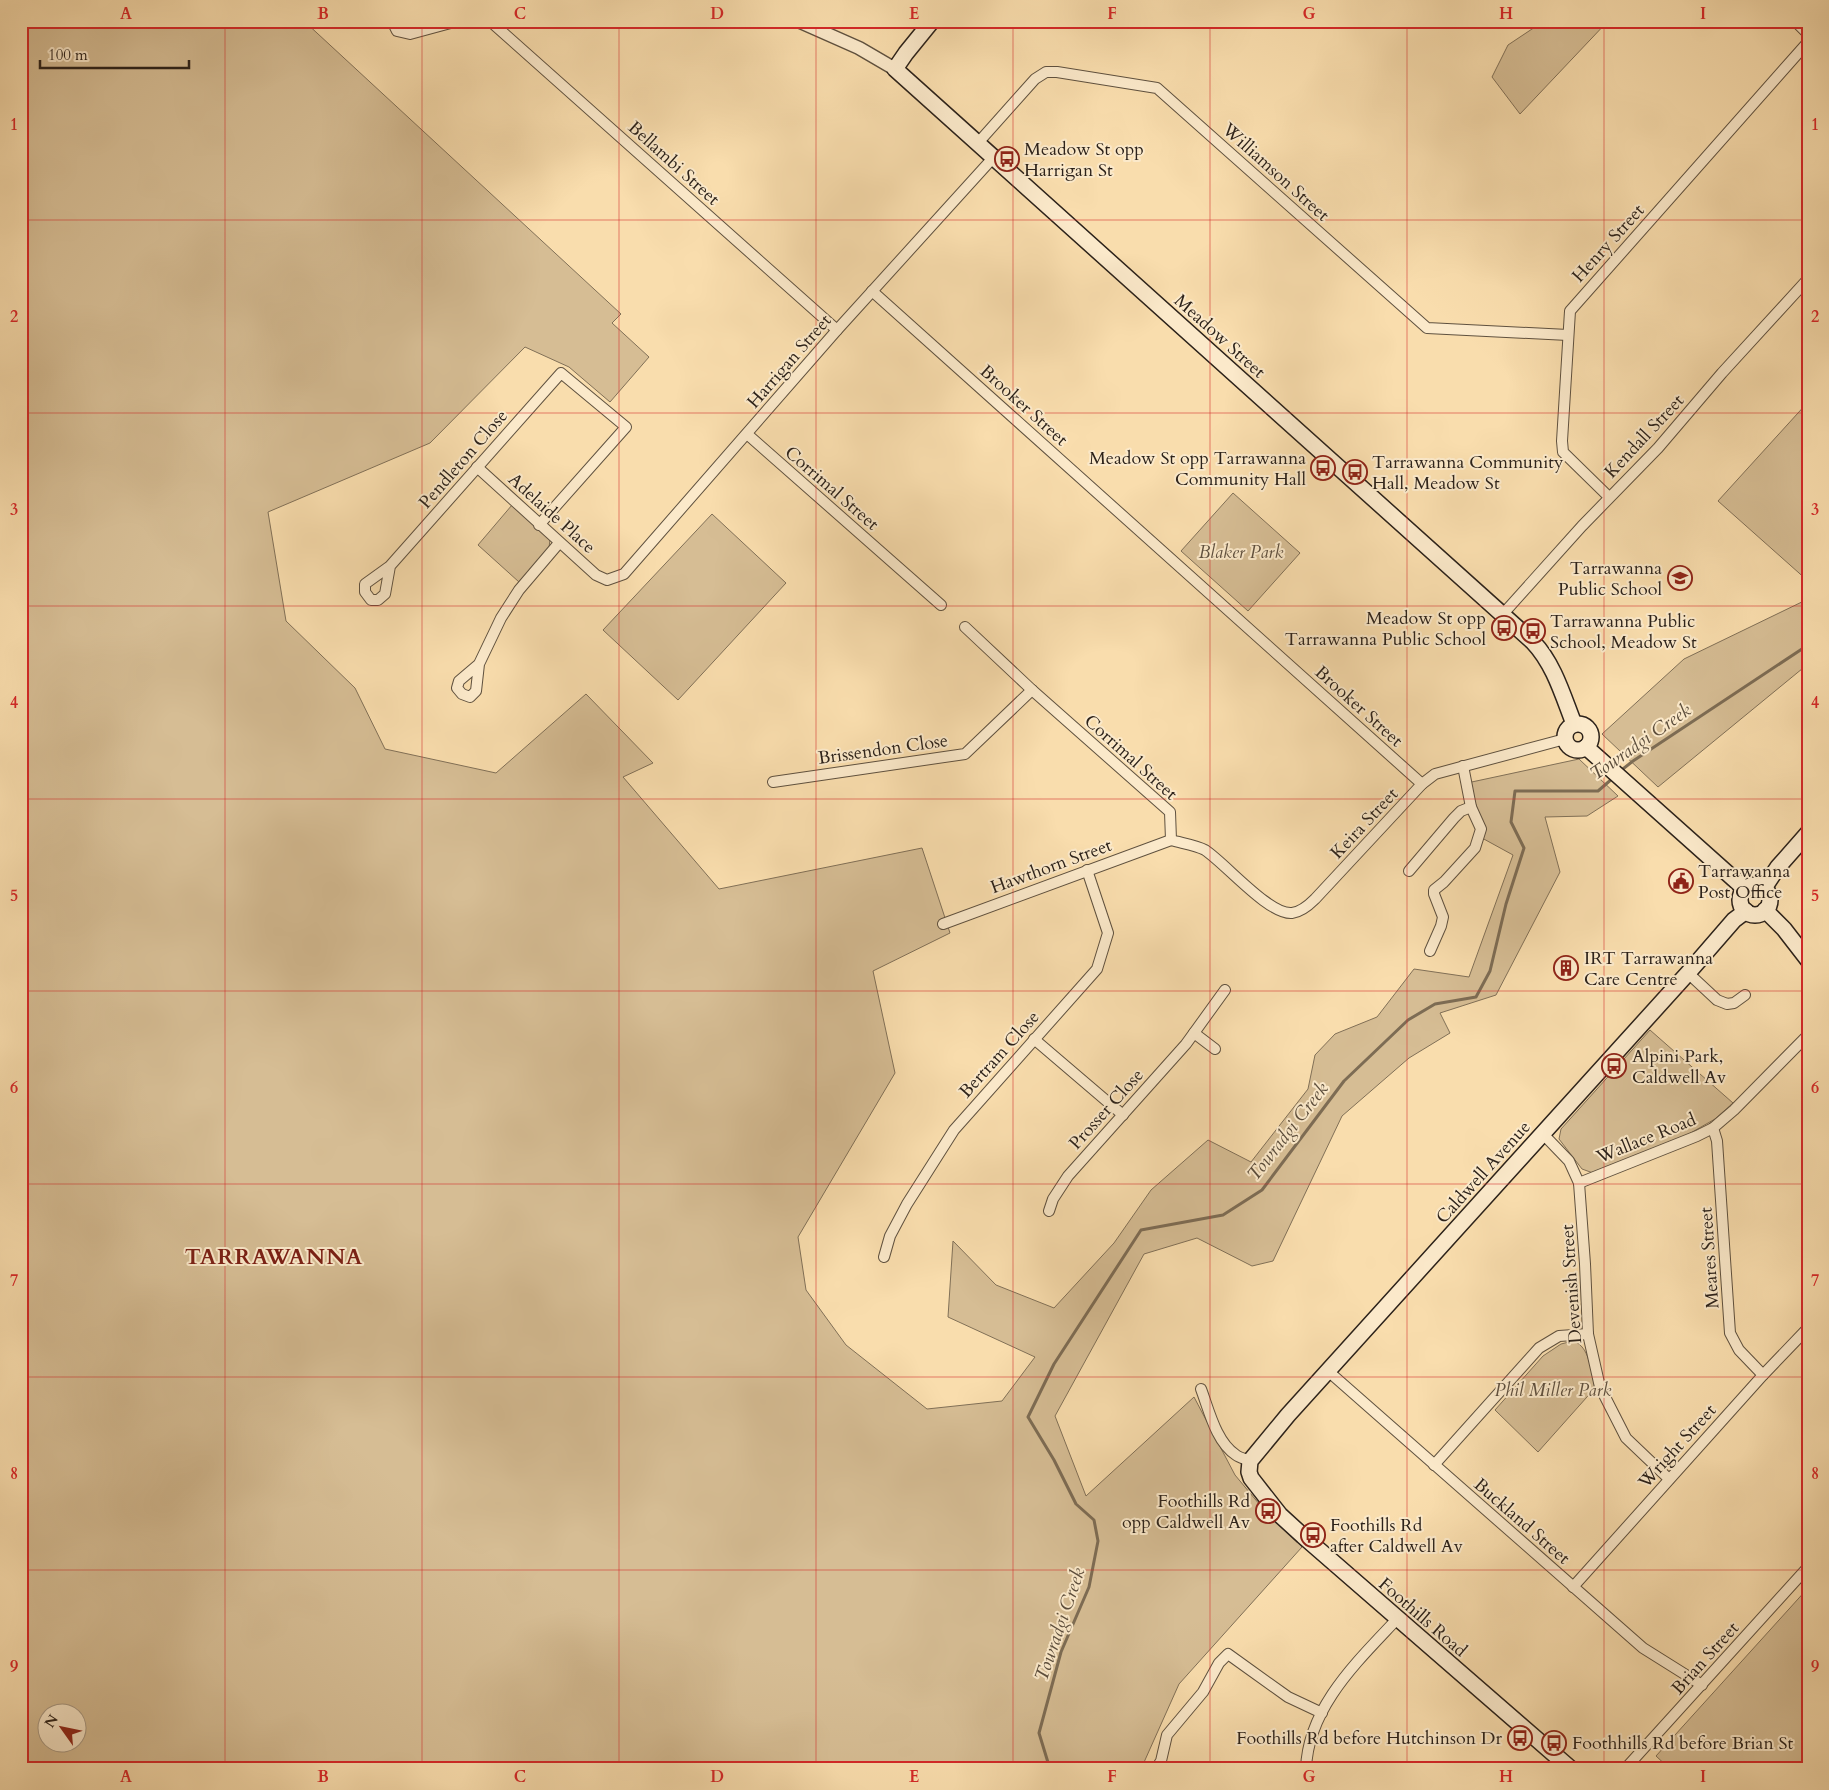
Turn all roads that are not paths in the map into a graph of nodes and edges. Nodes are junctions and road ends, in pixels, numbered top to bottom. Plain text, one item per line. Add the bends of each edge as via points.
1 (458, 21) edge
2 (490, 21) edge
3 (798, 21) edge
4 (932, 21) edge
5 (1795, 21) edge
6 (394, 26) edge
7 (1808, 34) edge
8 (1808, 42) edge
9 (895, 70) junction
10 (977, 144) junction
11 (992, 159) junction
12 (1808, 279) edge
13 (872, 291) junction
14 (837, 330) junction
15 (1568, 335) junction
16 (747, 434) junction
17 (477, 467) junction
18 (1609, 497) junction
19 (539, 524) junction
20 (559, 543) junction
21 (390, 566) dead end
22 (608, 580) joint
23 (941, 605) dead end
24 (1503, 614) junction
25 (965, 627) dead end
26 (479, 664) dead end
27 (1032, 690) junction
28 (1574, 724) junction
29 (1565, 739) junction
30 (1586, 747) junction
31 (1463, 766) junction
32 (773, 782) dead end
33 (1422, 784) junction
34 (1471, 807) junction
35 (1808, 833) edge
36 (1171, 840) junction
37 (1087, 870) junction
38 (1409, 871) dead end
39 (1764, 888) junction
40 (1745, 889) junction
41 (1766, 910) junction
42 (1746, 911) junction
43 (942, 924) dead end
44 (1430, 951) dead end
45 (1808, 960) edge
46 (1688, 973) junction
47 (1225, 990) dead end
48 (1745, 994) dead end
49 (1194, 1033) junction
50 (1808, 1035) edge
51 (1034, 1039) junction
52 (1215, 1049) dead end
53 (1123, 1114) junction
54 (1713, 1128) junction
55 (1543, 1134) junction
56 (1579, 1183) junction
57 (1048, 1211) dead end
58 (884, 1257) dead end
59 (1808, 1328) edge
60 (1588, 1334) junction
61 (1328, 1371) junction
62 (1763, 1375) junction
63 (1201, 1389) dead end
64 (1250, 1461) junction
65 (1434, 1465) junction
66 (1669, 1480) junction
67 (1808, 1568) edge
68 (1573, 1588) junction
69 (1397, 1619) junction
70 (1702, 1685) junction
71 (1322, 1713) junction
72 (1156, 1769) edge
73 (1306, 1769) edge
74 (1571, 1769) edge
75 (1625, 1769) edge

1 - 6 street via 410,34
2 - 14 street, Bellambi Street
3 - 9 street, Meadow Street via 859,48
4 - 9 main road
5 - 7 street
8 - 15 street, Henry Street via 1570,311
9 - 10 main road, Meadow Street
10 - 11 main road, Meadow Street
10 - 15 street, Williamson Street via 1046,72 1157,88 1427,328
11 - 13 street, Harrigan Street
11 - 24 main road, Meadow Street
12 - 18 street, Kendall Street via 1658,448
13 - 14 street, Harrigan Street
13 - 33 street, Brooker Street
14 - 16 street, Harrigan Street
15 - 18 street, Henry Street via 1563,452
16 - 22 street, Harrigan Street via 624,574
16 - 23 street, Corrimal Street
17 - 19 street, Adelaide Place
17 - 19 street, Pendleton Close via 561,373 626,427
17 - 21 street, Pendleton Close
18 - 24 street, Kendall Street
19 - 20 street, Adelaide Place
20 - 22 street, Adelaide Place via 596,575
20 - 26 street via 519,590 501,618
24 - 28 main road, Meadow Street via 1545,657
25 - 27 street, Corrimal Street
27 - 32 street, Brissendon Close via 965,754
27 - 36 street, Corrimal Street via 1170,812
28 - 29 main road via 1567,729
28 - 30 main road via 1583,724 1590,730 1591,739
29 - 30 main road via 1574,749
29 - 31 street, Keira Street
30 - 40 main road
31 - 33 street, Keira Street via 1435,774
31 - 34 street
33 - 36 street, Keira Street via 1315,899 1294,913 1272,907 1204,849
34 - 38 street via 1454,818
34 - 44 street via 1482,829 1475,848 1434,890 1442,926
35 - 39 main road
36 - 37 street, Hawthorn Street
37 - 43 street, Hawthorn Street
37 - 51 street, Bertram Close via 1108,933 1097,969
39 - 40 main road via 1755,885
39 - 41 main road via 1770,898
40 - 42 main road via 1740,898
41 - 42 main road via 1758,914
41 - 45 main road
42 - 46 main road, Caldwell Avenue via 1734,920
46 - 48 street via 1722,1002 1734,1003
46 - 55 main road, Caldwell Avenue
47 - 49 street, Prosser Close
49 - 52 street
49 - 53 street, Prosser Close
50 - 54 street, Wallace Road
51 - 53 street
51 - 58 street, Bertram Close via 954,1130 907,1204 890,1236
53 - 57 street, Prosser Close via 1068,1176
54 - 56 street, Wallace Road
54 - 62 street, Meares Street via 1717,1141 1730,1333 1739,1350
55 - 56 street, Devenish Street via 1569,1161
55 - 61 main road, Caldwell Avenue
56 - 60 street, Devenish Street
59 - 62 street, Wright Street
60 - 65 street via 1559,1336 1539,1348
60 - 66 street, Devenish Street via 1600,1387 1626,1438
61 - 64 main road, Caldwell Avenue
61 - 65 street, Buckland Street
62 - 66 street, Wright Street
63 - 64 street via 1217,1432 1227,1448
64 - 69 main road, Foothills Road via 1251,1478 1280,1515
65 - 68 street, Buckland Street
66 - 68 street, Wright Street
67 - 70 street, Brian Street
68 - 70 street, Buckland Street via 1642,1648
69 - 71 street via 1355,1663
69 - 74 main road, Foothills Road
70 - 75 street, Brian Street
71 - 72 street via 1288,1697 1228,1654 1219,1663 1203,1692 1167,1735
71 - 73 street via 1313,1734

